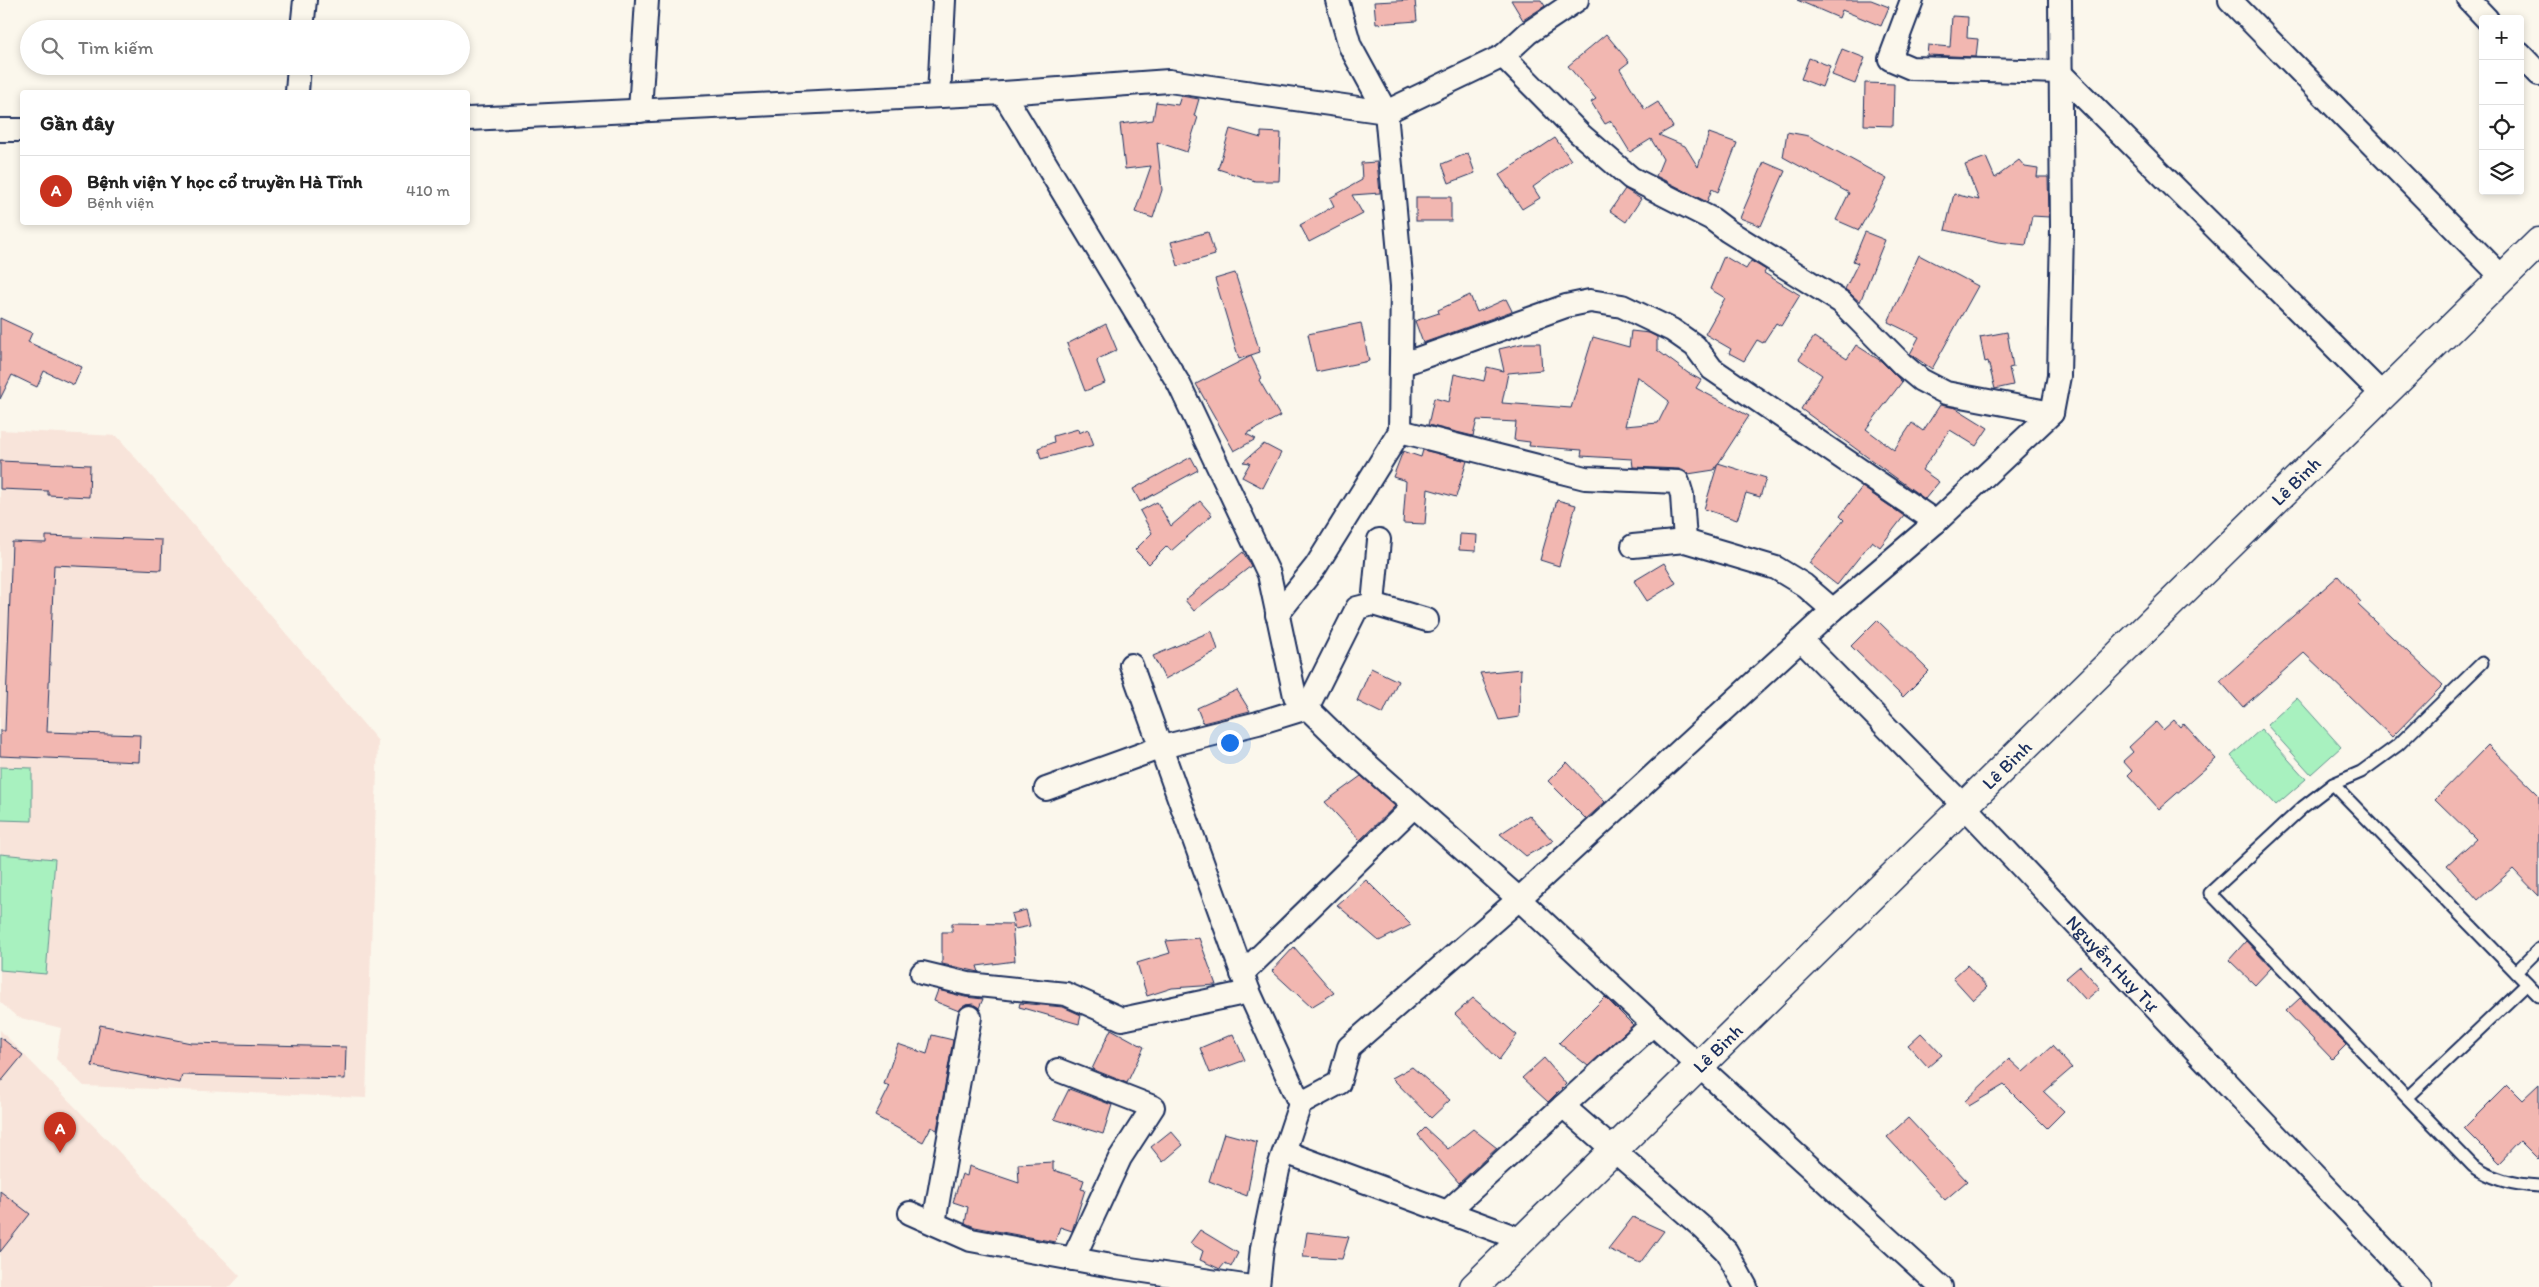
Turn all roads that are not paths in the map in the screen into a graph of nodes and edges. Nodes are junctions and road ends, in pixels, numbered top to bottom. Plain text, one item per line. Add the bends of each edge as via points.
1 (305, 0) edge
2 (647, 0) edge
3 (944, 0) edge
4 (1338, 0) edge
5 (1577, 0) edge
6 (1912, 0) edge
7 (2060, 0) edge
8 (2230, 0) edge
9 (2469, 0) edge
10 (2483, 15) edge
11 (303, 20) edge
12 (1503, 56) junction
13 (2524, 58) edge
14 (2059, 72) junction
15 (2539, 74) edge
16 (298, 75) edge
17 (296, 90) edge
18 (1003, 93) junction
19 (940, 96) junction
20 (640, 111) junction
21 (1386, 112) junction
22 (470, 119) edge
23 (0, 130) edge
24 (20, 130) edge
25 (2539, 242) edge
26 (2503, 278) junction
27 (1403, 364) junction
28 (2384, 396) junction
29 (2052, 413) junction
30 (1400, 432) junction
31 (1936, 522) junction
32 (1379, 540) dead end
33 (1685, 541) junction
34 (1633, 546) dead end
35 (1373, 604) junction
36 (1834, 610) junction
37 (1277, 615) junction
38 (1427, 620) dead end
39 (1802, 641) junction
40 (2482, 663) dead end
41 (1131, 665) dead end
42 (1307, 708) junction
43 (1162, 747) junction
44 (2333, 784) junction
45 (1046, 789) dead end
46 (1964, 806) junction
47 (1413, 807) junction
48 (1519, 899) junction
49 (2539, 949) edge
50 (2516, 972) junction
51 (922, 973) dead end
52 (1245, 983) junction
53 (2527, 984) junction
54 (2539, 996) edge
55 (970, 1017) dead end
56 (1653, 1024) junction
57 (1698, 1066) junction
58 (1058, 1070) dead end
59 (2408, 1097) junction
60 (1300, 1104) junction
61 (1563, 1106) junction
62 (1612, 1150) junction
63 (1285, 1152) junction
64 (2539, 1186) edge
65 (1447, 1212) junction
66 (910, 1213) dead end
67 (934, 1223) junction
68 (1520, 1239) junction
69 (1073, 1259) junction
70 (1251, 1287) edge
71 (1258, 1287) edge
72 (1474, 1287) edge
73 (1746, 1287) edge
74 (1941, 1287) edge
75 (2420, 1287) edge

1 - 11 street
2 - 20 street
3 - 19 street
4 - 21 street via 1350,46
5 - 12 street via 1528,33
6 - 14 street via 1890,58 1912,68
7 - 14 street
8 - 26 street
9 - 10 street
12 - 21 street
12 - 29 street via 1580,134 1631,178 1712,219 1841,302 1921,380 1946,393
13 - 15 street
14 - 28 street
14 - 29 street via 2062,228 2059,376
16 - 17 street
18 - 19 street
18 - 21 street via 1169,81
18 - 37 street via 1179,384 1269,574
19 - 20 street
20 - 22 street
21 - 27 street via 1402,286
23 - 24 street
25 - 26 street, Lê Bình
26 - 28 street, Lê Bình
27 - 30 street
27 - 31 street via 1566,306 1590,300 1622,306 1672,330 1695,346 1712,369
28 - 46 street, Lê Bình
29 - 31 street
30 - 33 street via 1585,478 1678,482
30 - 37 street via 1316,566
31 - 36 street
32 - 35 street
33 - 34 street
33 - 36 street via 1776,568 1804,585
35 - 38 street
35 - 42 street via 1357,608
36 - 39 street
37 - 42 street via 1295,696
39 - 46 street, Nguyễn Huy Tự
39 - 48 street
40 - 44 lane via 2384,757
41 - 43 street
42 - 43 street
42 - 47 street
43 - 45 street
43 - 52 street
44 - 50 lane
44 - 59 lane via 2210,893
46 - 57 street, Lê Bình
46 - 75 street, Nguyễn Huy Tự
47 - 48 street
47 - 52 street
48 - 56 street
48 - 60 street via 1349,1047 1339,1083
49 - 50 lane
50 - 53 lane
51 - 52 street via 968,984 1066,994 1122,1019
52 - 60 street
53 - 54 lane
53 - 59 lane
55 - 67 street
56 - 57 street
56 - 61 street
57 - 62 street, Lê Bình
57 - 74 street
58 - 69 street via 1152,1107 1120,1158
59 - 64 lane via 2483,1173 2504,1181
60 - 63 street
61 - 62 street
61 - 65 street
62 - 68 street, Lê Bình
62 - 73 street via 1726,1251
63 - 65 street
63 - 71 street via 1278,1170 1262,1248
65 - 68 street
66 - 67 street
67 - 69 street via 971,1240
68 - 72 street, Lê Bình
69 - 70 street

